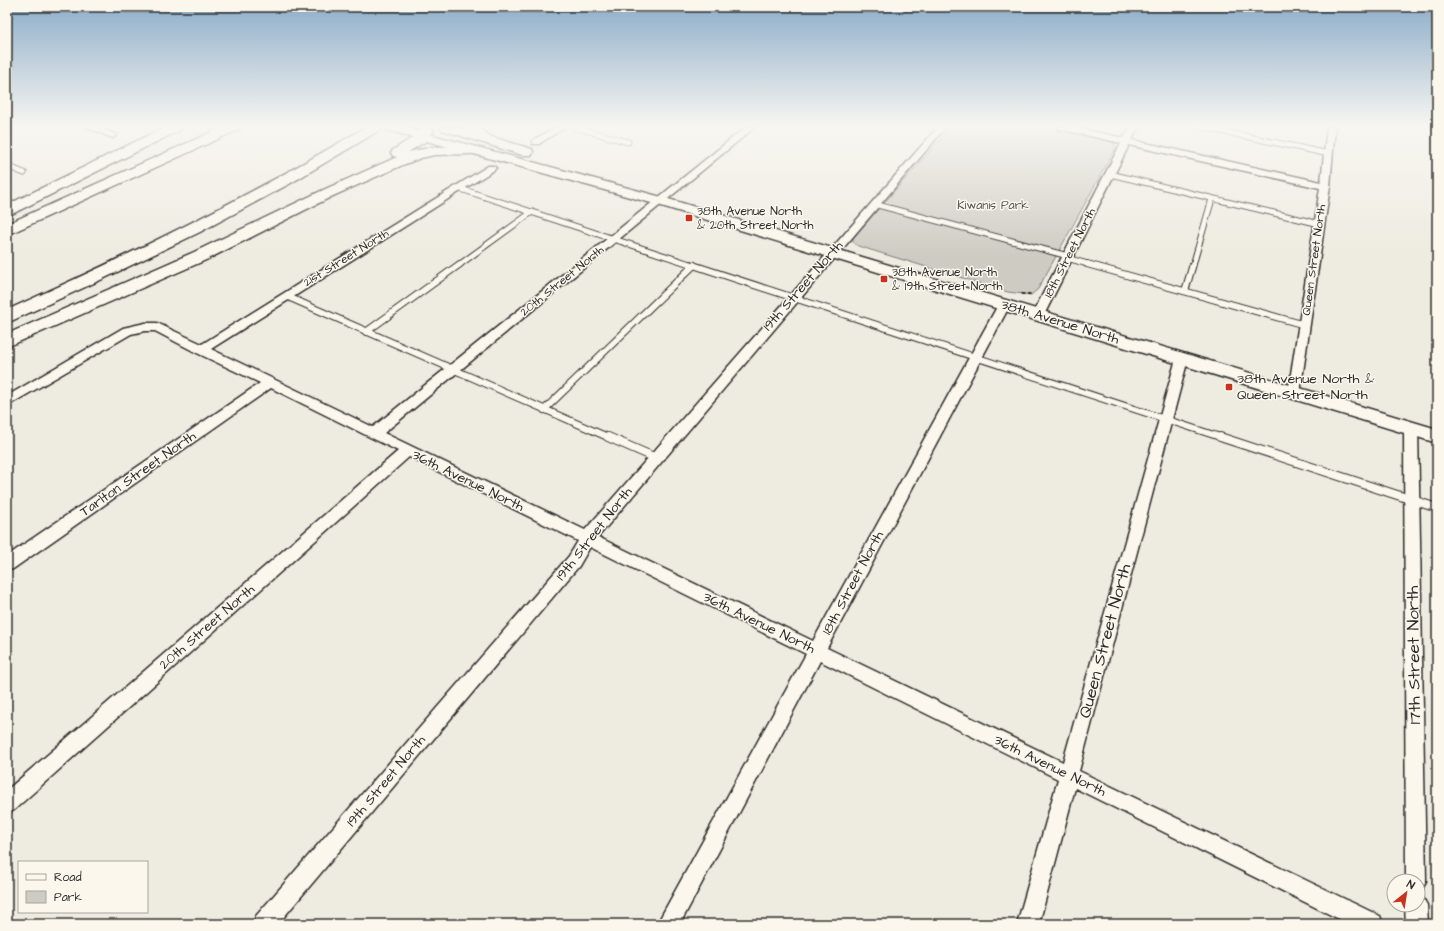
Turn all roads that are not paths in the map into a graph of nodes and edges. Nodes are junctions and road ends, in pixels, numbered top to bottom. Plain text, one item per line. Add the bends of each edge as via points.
1 (18, 170) edge
2 (89, 170) edge
3 (138, 170) edge
4 (303, 170) edge
5 (364, 170) edge
6 (380, 170) edge
7 (487, 170) edge
8 (548, 170) edge
9 (576, 170) edge
10 (697, 170) edge
11 (904, 170) edge
12 (1112, 170) edge
13 (1257, 170) edge
14 (1327, 170) edge
15 (24, 173) dead end
16 (1110, 174) junction
17 (1325, 186) junction
18 (458, 188) junction
19 (328, 194) junction
20 (1212, 199) junction
21 (660, 200) junction
22 (874, 204) junction
23 (7, 212) edge
24 (532, 212) junction
25 (1320, 224) junction
26 (7, 230) edge
27 (613, 239) junction
28 (832, 252) junction
29 (1067, 257) junction
30 (694, 266) junction
31 (1184, 291) junction
32 (286, 296) junction
33 (793, 298) junction
34 (1009, 299) junction
35 (1038, 315) junction
36 (7, 317) edge
37 (1305, 325) junction
38 (366, 332) junction
39 (7, 341) edge
40 (201, 350) junction
41 (975, 357) junction
42 (1182, 359) junction
43 (452, 370) junction
44 (269, 383) junction
45 (1294, 393) junction
46 (7, 402) edge
47 (544, 410) junction
48 (1166, 419) junction
49 (1411, 428) junction
50 (373, 434) junction
51 (1437, 436) edge
52 (407, 451) junction
53 (656, 458) junction
54 (1412, 500) junction
55 (1437, 508) edge
56 (587, 539) junction
57 (7, 564) edge
58 (816, 651) junction
59 (1068, 775) junction
60 (7, 803) edge
61 (1416, 873) edge
62 (1416, 913) edge
63 (264, 924) edge
64 (668, 924) edge
65 (1028, 924) edge
66 (1372, 924) edge
67 (1417, 924) edge

1 - 15 lane
2 - 23 highway
3 - 26 highway
4 - 36 highway via 195,228
5 - 19 highway
6 - 19 highway
7 - 18 street, 21st Street North
8 - 21 main road, 38th Avenue North
9 - 21 main road, 38th Avenue North
10 - 21 street, 20th Street North
11 - 22 street, 19th Street North
12 - 16 street, 18th Street North
13 - 17 street
14 - 17 street, Queen Street North
16 - 20 lane
16 - 29 street, 18th Street North
17 - 25 street, Queen Street North
18 - 24 lane
18 - 32 street, 21st Street North
19 - 39 highway via 200,256
20 - 25 lane
20 - 31 lane
21 - 27 street, 20th Street North
21 - 28 main road, 38th Avenue North
22 - 28 street, 19th Street North
22 - 29 lane
24 - 27 lane
24 - 38 lane
25 - 37 street, Queen Street North
27 - 30 lane
27 - 43 street, 20th Street North
28 - 33 street, 19th Street North
28 - 34 main road, 38th Avenue North
29 - 31 lane
29 - 35 street, 18th Street North
30 - 33 lane
30 - 47 lane
31 - 37 lane
32 - 38 lane
32 - 40 street, 21st Street North
33 - 41 lane
33 - 53 street, 19th Street North
34 - 35 main road, 38th Avenue North
34 - 41 street, 18th Street North
35 - 42 main road, 38th Avenue North
37 - 45 street, Queen Street North
38 - 43 lane
40 - 44 street, 36th Avenue North
40 - 46 street, 36th Avenue North via 157,327 127,331
41 - 48 lane
41 - 58 street, 18th Street North
42 - 45 main road, 38th Avenue North
42 - 48 street, Queen Street North
43 - 47 lane
43 - 50 street, 20th Street North
44 - 50 street, 36th Avenue North
44 - 57 street, Tarlton Street North
45 - 49 main road, 38th Avenue North
47 - 53 lane
48 - 54 lane
48 - 59 street, Queen Street North
49 - 51 main road, 38th Avenue North
49 - 54 street, 17th Street North
50 - 52 street, 36th Avenue North
52 - 56 street, 36th Avenue North
52 - 60 street, 20th Street North
53 - 56 street, 19th Street North
54 - 55 lane
54 - 61 street, 17th Street North
56 - 58 street, 36th Avenue North
56 - 63 street, 19th Street North via 574,561
58 - 59 street, 36th Avenue North
58 - 64 street, 18th Street North
59 - 65 street, Queen Street North
59 - 66 street, 36th Avenue North
62 - 67 street

